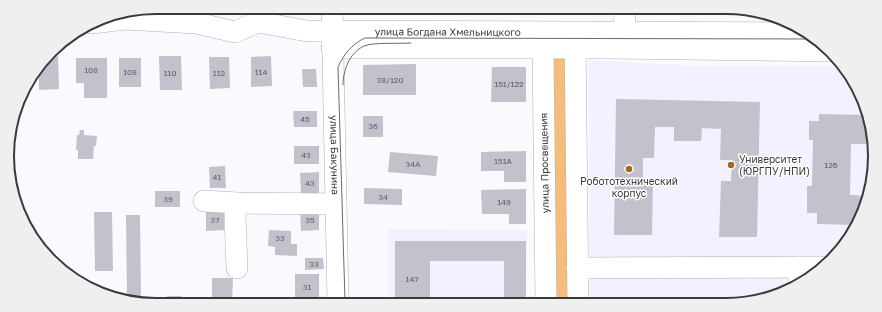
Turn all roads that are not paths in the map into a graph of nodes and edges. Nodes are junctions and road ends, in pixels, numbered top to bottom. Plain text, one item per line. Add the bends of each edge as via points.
1 (332, 14) edge
2 (624, 14) edge
3 (116, 20) edge
4 (798, 34) edge
5 (570, 38) junction
6 (332, 40) junction
7 (619, 43) junction
8 (543, 49) junction
9 (822, 51) edge
10 (204, 201) dead end
11 (237, 203) junction
12 (336, 204) junction
13 (237, 268) dead end
14 (578, 268) junction
15 (799, 276) edge
16 (338, 298) edge
17 (546, 298) edge
18 (578, 298) edge

1 - 6 street, улица Бакунина
2 - 7 street
3 - 6 street, улица Богдана Хмельницкого via 196,23 235,32 258,22 307,31
4 - 7 street, улица Богдана Хмельницкого
5 - 6 street, улица Богдана Хмельницкого
5 - 7 street, улица Богдана Хмельницкого
5 - 8 street via 551,35 544,43
5 - 14 street
6 - 8 street, улица Богдана Хмельницкого
6 - 12 street, улица Бакунина
7 - 9 street, улица Богдана Хмельницкого
8 - 17 street, улица Просвещения
10 - 11 street
11 - 12 street
11 - 13 street
12 - 16 street, улица Бакунина
14 - 15 street
14 - 18 street

